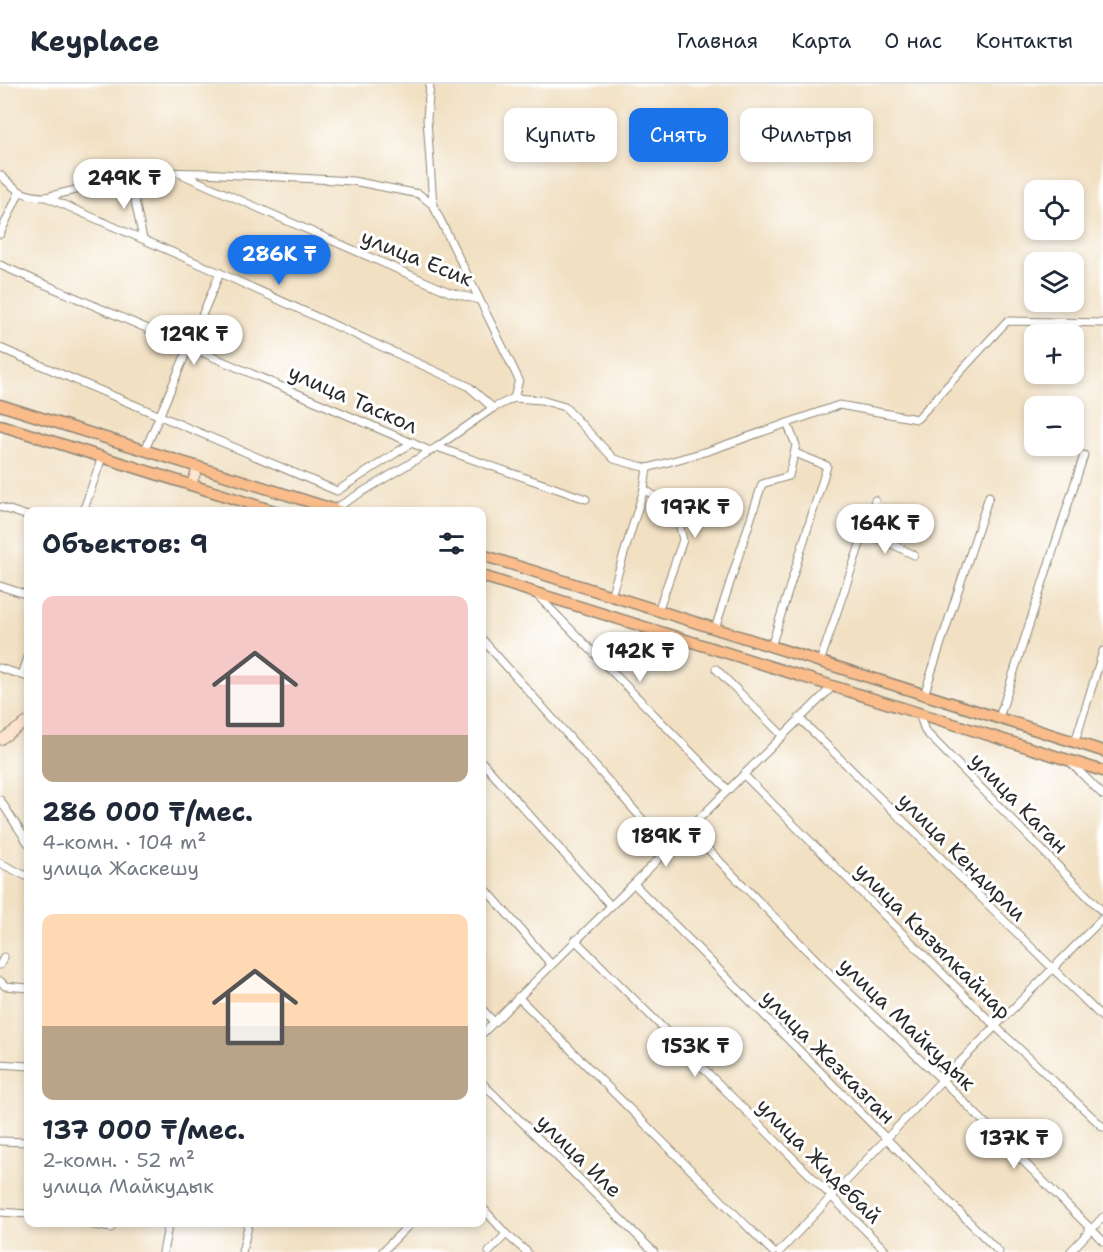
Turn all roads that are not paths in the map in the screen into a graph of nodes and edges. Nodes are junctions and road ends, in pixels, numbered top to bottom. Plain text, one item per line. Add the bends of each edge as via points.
1 (430, 84) edge
2 (178, 172) junction
3 (0, 175) edge
4 (130, 177) junction
5 (19, 193) junction
6 (46, 197) junction
7 (433, 204) junction
8 (0, 234) edge
9 (143, 239) junction
10 (0, 265) edge
11 (220, 273) junction
12 (479, 300) junction
13 (1103, 323) edge
14 (190, 345) junction
15 (0, 348) edge
16 (514, 398) junction
17 (0, 405) edge
18 (493, 408) junction
19 (158, 416) junction
20 (787, 423) junction
21 (0, 425) edge
22 (413, 442) junction
23 (437, 447) junction
24 (145, 450) junction
25 (428, 450) junction
26 (795, 453) junction
27 (1084, 456) edge
28 (102, 457) junction
29 (198, 467) junction
30 (647, 468) junction
31 (191, 485) junction
32 (644, 489) junction
33 (989, 496) dead end
34 (586, 499) dead end
35 (875, 500) dead end
36 (0, 507) edge
37 (85, 507) edge
38 (261, 507) edge
39 (323, 507) edge
40 (342, 507) edge
41 (24, 515) edge
42 (863, 535) junction
43 (914, 555) dead end
44 (486, 556) edge
45 (486, 577) edge
46 (0, 586) edge
47 (535, 592) junction
48 (24, 594) edge
49 (611, 596) junction
50 (658, 611) junction
51 (716, 629) junction
52 (486, 643) edge
53 (771, 647) junction
54 (1103, 651) edge
55 (820, 662) junction
56 (0, 668) edge
57 (716, 669) dead end
58 (24, 676) edge
59 (833, 686) junction
60 (924, 695) junction
61 (919, 713) junction
62 (999, 718) junction
63 (799, 719) junction
64 (24, 724) edge
65 (782, 735) junction
66 (0, 741) edge
67 (1076, 742) junction
68 (1103, 751) edge
69 (1067, 760) junction
70 (486, 766) edge
71 (1103, 771) edge
72 (744, 775) junction
73 (728, 790) junction
74 (1103, 795) edge
75 (0, 800) edge
76 (689, 830) junction
77 (24, 837) edge
78 (668, 848) junction
79 (0, 862) edge
80 (24, 875) edge
81 (634, 884) junction
82 (486, 890) edge
83 (610, 905) junction
84 (1103, 912) edge
85 (1103, 918) edge
86 (575, 940) junction
87 (550, 963) junction
88 (1052, 970) junction
89 (0, 981) edge
90 (24, 988) edge
91 (518, 997) junction
92 (486, 1013) edge
93 (1103, 1018) edge
94 (492, 1020) junction
95 (486, 1028) edge
96 (996, 1028) junction
97 (0, 1064) edge
98 (24, 1066) edge
99 (942, 1080) junction
100 (486, 1087) edge
101 (1103, 1127) edge
102 (887, 1140) junction
103 (0, 1141) edge
104 (24, 1142) edge
105 (832, 1198) junction
106 (0, 1212) edge
107 (486, 1212) edge
108 (24, 1214) edge
109 (1103, 1217) edge
110 (106, 1227) edge
111 (168, 1227) edge
112 (248, 1227) edge
113 (407, 1227) edge
114 (111, 1228) dead end
115 (1091, 1230) junction
116 (506, 1234) junction
117 (1103, 1241) edge
118 (163, 1252) edge
119 (242, 1252) edge
120 (382, 1252) edge
121 (489, 1252) edge
122 (527, 1252) edge
123 (654, 1252) edge
124 (773, 1252) edge
125 (779, 1252) edge
126 (888, 1252) edge
127 (999, 1252) edge
128 (1070, 1252) edge

1 - 7 street via 427,119
2 - 4 street
2 - 7 street via 353,182 419,195
2 - 12 street, улица Есик via 449,292
3 - 5 street
4 - 6 street
4 - 9 street
5 - 6 street
5 - 8 street
6 - 9 street
7 - 12 street
9 - 11 street
10 - 14 street, улица Таскол
11 - 14 street
11 - 18 street via 468,386
12 - 16 street via 519,380
13 - 20 street via 1007,321 917,419 839,405
14 - 19 street
14 - 22 street, улица Таскол
15 - 19 street
16 - 18 street
16 - 30 street via 565,407 614,459
17 - 24 main road
18 - 23 street
19 - 22 street via 337,491
19 - 24 street
20 - 26 street
20 - 30 street
21 - 28 main road
22 - 25 street, улица Таскол
23 - 25 street
23 - 34 street
24 - 29 main road
25 - 40 street
26 - 51 street via 789,476 762,484
26 - 53 street via 827,466
27 - 62 street
28 - 31 main road
28 - 37 street
29 - 31 street
29 - 39 main road
30 - 32 street
31 - 38 main road
32 - 49 street
32 - 50 street via 676,511 683,540
33 - 60 street
35 - 42 street
36 - 41 street
42 - 43 street
42 - 55 street
44 - 49 main road
45 - 47 main road
46 - 48 street
47 - 59 main road
47 - 73 street
49 - 50 main road
50 - 51 main road
51 - 53 main road
52 - 78 street
53 - 55 main road
54 - 67 street
55 - 60 main road
56 - 58 street
57 - 65 street
59 - 61 main road
59 - 63 street
60 - 62 main road
61 - 69 main road
61 - 84 street, улица Каган via 925,731
62 - 67 main road
63 - 65 street
63 - 88 street, улица Кендирли
64 - 66 street
65 - 72 street
67 - 68 main road
69 - 71 main road
69 - 74 street
70 - 83 street
72 - 73 street
72 - 96 street, улица Кызылкайнар
73 - 76 street
75 - 77 street
76 - 78 street
76 - 99 street, улица Майкудык via 840,984
78 - 81 street
79 - 80 street
81 - 83 street
81 - 102 street, улица Жезказган
82 - 87 street
83 - 86 street
85 - 88 street
86 - 87 street
86 - 105 street, улица Жидебай
87 - 91 street
88 - 93 street, улица Кендирли
88 - 96 street
89 - 90 street via 5,986
91 - 94 street
91 - 124 street
92 - 94 street
94 - 95 street
96 - 99 street
96 - 101 street, улица Кызылкайнар
97 - 98 street
99 - 102 street
99 - 115 street, улица Майкудык
100 - 123 street, улица Иле
102 - 105 street
102 - 127 street, улица Жезказган
103 - 104 street
105 - 125 street
105 - 126 street, улица Жидебай
106 - 108 street
107 - 116 street
109 - 115 street
110 - 114 street
111 - 118 street
112 - 119 street
113 - 120 street
115 - 117 street, улица Майкудык
115 - 128 street
116 - 121 street
116 - 122 street

